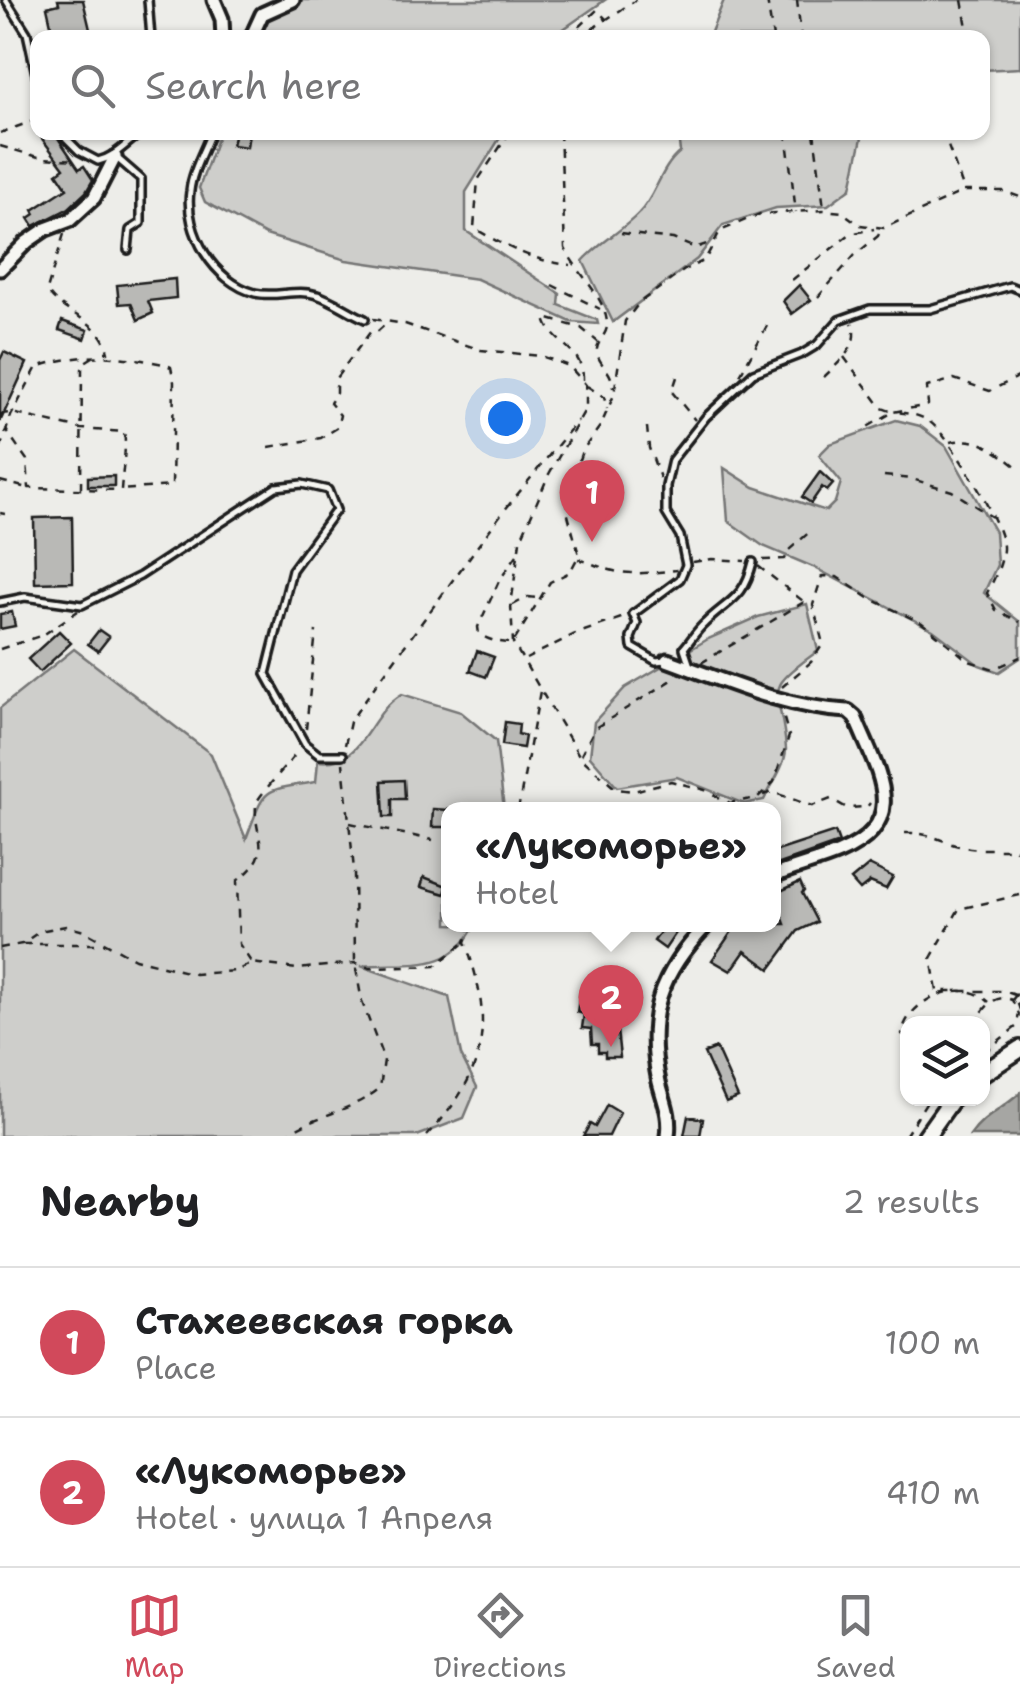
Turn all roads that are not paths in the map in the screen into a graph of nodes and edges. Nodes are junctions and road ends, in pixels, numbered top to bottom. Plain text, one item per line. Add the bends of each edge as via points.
1 (148, 0) edge
2 (214, 0) edge
3 (293, 0) edge
4 (3, 1) edge
5 (150, 30) edge
6 (222, 30) edge
7 (255, 30) edge
8 (30, 42) edge
9 (68, 140) edge
10 (129, 140) edge
11 (208, 140) edge
12 (116, 157) junction
13 (128, 250) dead end
14 (0, 270) edge
15 (1020, 290) edge
16 (365, 318) road end
17 (753, 562) road end
18 (0, 602) edge
19 (668, 660) joint
20 (691, 669) junction
21 (343, 755) road end
22 (781, 874) edge
23 (702, 932) edge
24 (1020, 1049) edge
25 (990, 1069) edge
26 (947, 1106) edge
27 (668, 1136) edge
28 (926, 1136) edge

1 - 5 lane
2 - 6 street
3 - 7 street via 262,14
4 - 8 lane
9 - 12 lane via 98,161
10 - 12 lane
11 - 16 lane via 190,188 190,211 206,256 224,277 258,294 314,294
12 - 13 lane via 141,178 141,223 130,230
12 - 14 street via 94,198 70,220 26,242
15 - 19 lane via 1010,286 930,308 870,308 839,320 817,345 753,373 699,425 672,460 666,494 684,569 633,614 632,647
17 - 20 lane via 741,594 684,648
18 - 21 lane via 24,597 82,605 140,576 276,488 328,490 336,510 292,570 266,674 305,744 319,756
19 - 20 street
20 - 22 street via 855,717 886,800 876,828 840,853
23 - 27 street via 667,977 655,1006 652,1027 670,1112
24 - 25 street
26 - 28 street

